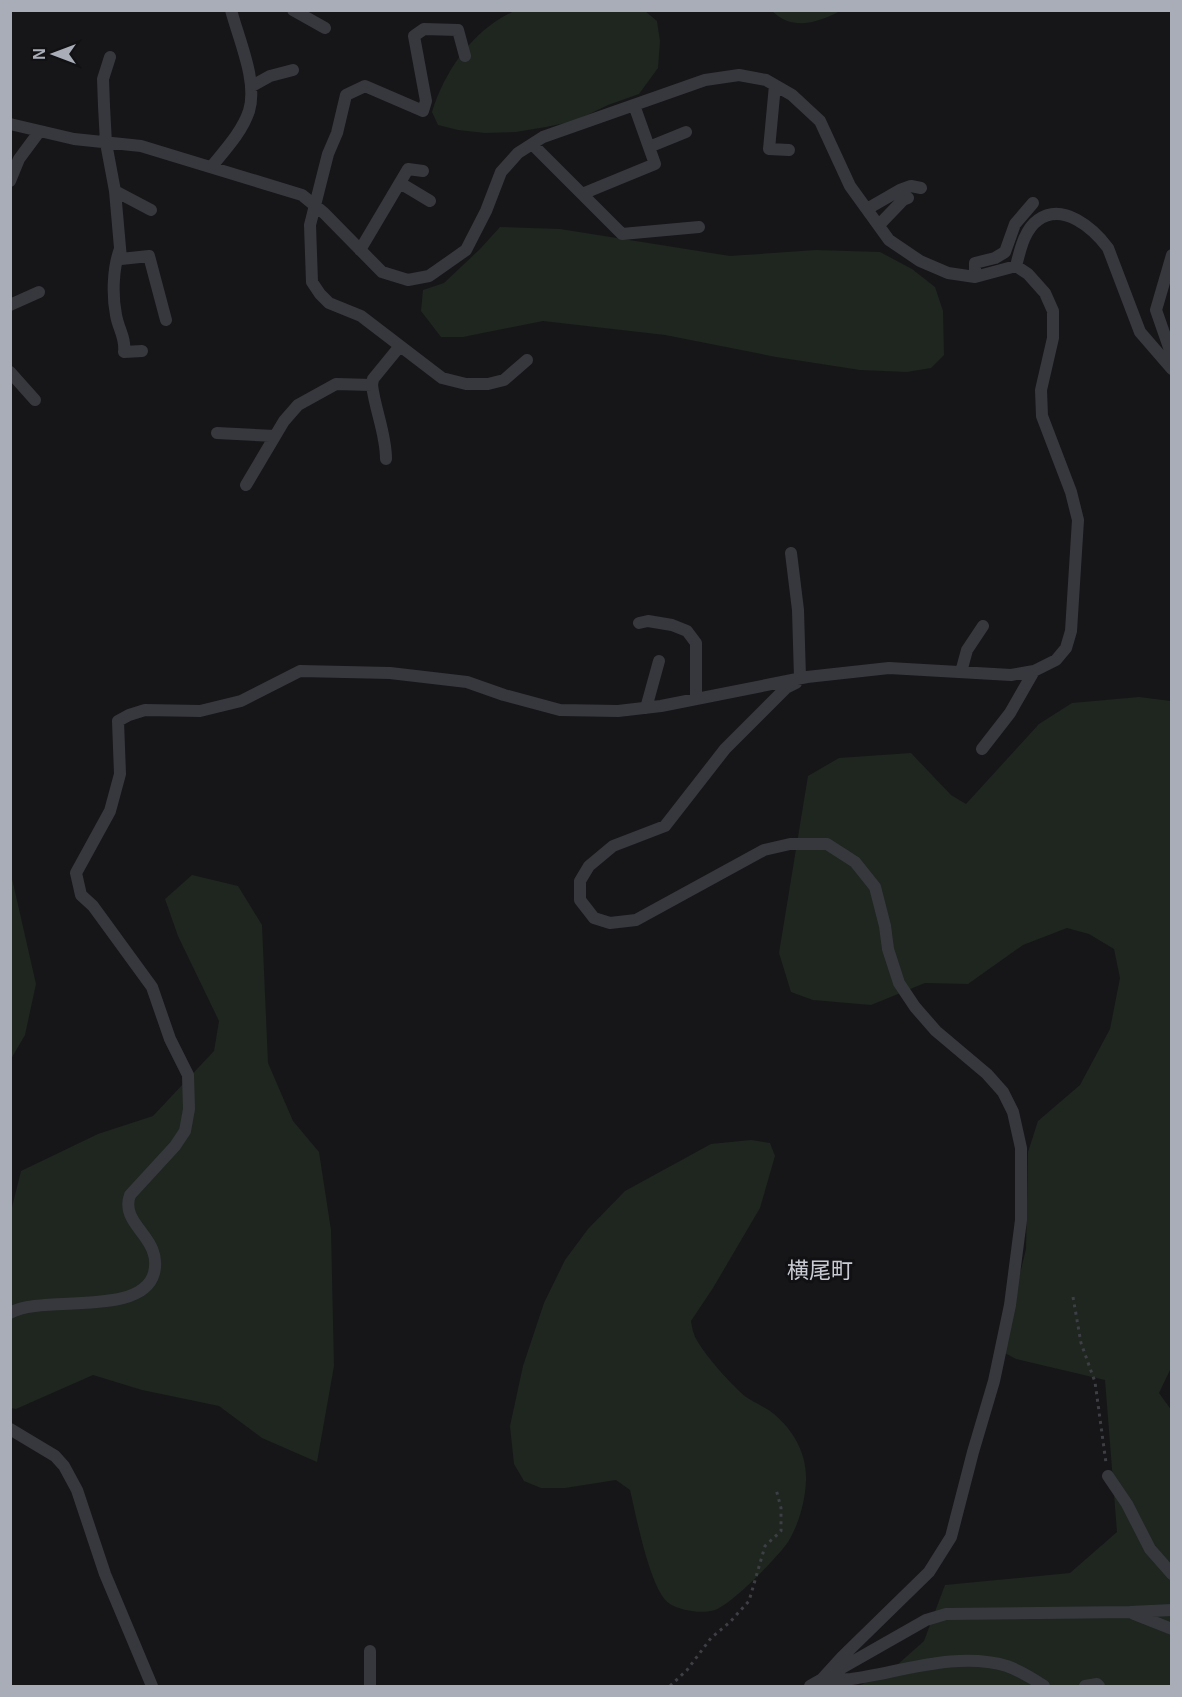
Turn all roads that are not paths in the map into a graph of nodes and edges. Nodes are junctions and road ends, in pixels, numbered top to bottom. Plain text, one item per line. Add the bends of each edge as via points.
1 (231, 10) edge
2 (292, 10) edge
3 (325, 28) dead end
4 (465, 56) dead end
5 (110, 57) dead end
6 (293, 70) dead end
7 (775, 85) junction
8 (252, 86) junction
9 (634, 105) junction
10 (10, 124) edge
11 (39, 132) junction
12 (686, 132) dead end
13 (106, 142) junction
14 (532, 144) junction
15 (649, 147) junction
16 (789, 150) dead end
17 (212, 166) junction
18 (423, 171) dead end
19 (10, 181) edge
20 (400, 183) junction
21 (921, 188) dead end
22 (115, 191) junction
23 (582, 194) junction
24 (908, 198) dead end
25 (430, 201) dead end
26 (1033, 203) dead end
27 (316, 207) junction
28 (867, 209) junction
29 (151, 210) dead end
30 (879, 225) junction
31 (699, 227) dead end
32 (120, 248) junction
33 (360, 250) junction
34 (1172, 255) edge
35 (1016, 266) junction
36 (975, 277) junction
37 (39, 292) dead end
38 (1165, 297) edge
39 (10, 305) edge
40 (166, 320) dead end
41 (400, 346) junction
42 (142, 351) dead end
43 (1172, 356) edge
44 (526, 360) dead end
45 (1172, 369) edge
46 (10, 372) edge
47 (372, 386) junction
48 (35, 400) dead end
49 (217, 433) dead end
50 (275, 436) junction
51 (386, 459) dead end
52 (246, 485) dead end
53 (791, 553) dead end
54 (639, 623) dead end
55 (983, 627) dead end
56 (659, 661) dead end
57 (1034, 670) junction
58 (961, 672) junction
59 (804, 678) junction
60 (696, 699) junction
61 (646, 708) junction
62 (982, 749) dead end
63 (10, 1313) edge
64 (10, 1429) edge
65 (1107, 1476) road end
66 (1172, 1574) edge
67 (1172, 1610) edge
68 (1130, 1612) junction
69 (1172, 1629) edge
70 (370, 1651) dead end
71 (822, 1679) junction
72 (153, 1686) edge
73 (370, 1686) edge
74 (810, 1686) edge
75 (1044, 1686) edge
76 (1085, 1686) edge
77 (1099, 1686) edge

1 - 8 street
2 - 3 street
4 - 27 street via 458,30 424,29 414,36 426,101 423,111 365,86 346,96
5 - 13 street via 103,79
6 - 8 street
7 - 9 street via 740,75 705,80
7 - 16 street via 769,149
7 - 28 street via 820,121 850,186
8 - 17 street via 248,112
9 - 14 street
9 - 15 street
10 - 11 street
11 - 13 street
11 - 19 street via 19,159
12 - 15 street
13 - 17 street via 141,146
13 - 22 street
14 - 23 street
14 - 33 street via 501,172 466,250 429,276 408,280 382,272
15 - 23 street via 655,164
17 - 27 street via 302,195
18 - 20 street via 408,169
20 - 25 street
20 - 33 street
21 - 28 street via 900,190
22 - 29 street
22 - 32 street
23 - 31 street via 622,234
24 - 30 street
26 - 36 street via 1015,224 1005,252 975,263
27 - 33 street
27 - 41 street via 310,225 312,282 329,303 361,316
28 - 30 street
30 - 36 street via 889,240 920,261 948,273
32 - 40 street via 121,260 149,256
32 - 42 street via 114,264 116,315 124,352
34 - 38 street
35 - 36 street
35 - 45 street via 1024,239 1036,221 1051,215 1074,217 1108,248 1140,332
35 - 57 street via 1045,293 1053,311 1053,338 1041,390 1042,416 1078,520 1071,630 1066,648 1056,660
37 - 39 street
38 - 43 street via 1156,310
41 - 44 street via 442,378 466,384 504,380
41 - 47 street via 373,379
46 - 48 street
47 - 50 street via 336,384 298,405
47 - 51 street
49 - 50 street
50 - 52 street
53 - 59 street
54 - 60 street via 672,625 687,631 696,643
55 - 58 street via 967,650
56 - 61 street
57 - 58 street via 1011,675
57 - 62 street via 1010,713
58 - 59 street via 889,668
59 - 60 street
59 - 71 street via 786,688 725,749 665,826 613,846 589,866 580,881 580,900 594,918 610,923 636,920 764,849 827,844 855,862 875,887 895,972 915,1007 936,1031 987,1074 1003,1092 1013,1112 1021,1148 1021,1220 1010,1305 951,1537 929,1572
60 - 61 street
61 - 63 street via 560,710 467,682 390,673 309,670 241,701 200,711 145,710 118,721 120,774 110,811 76,873 81,895 152,987 170,1039 188,1075 185,1131 127,1203 128,1212 156,1259 146,1285 134,1294 105,1303 37,1305
64 - 72 street via 55,1456 64,1466 77,1490 105,1574
65 - 66 street via 1127,1504 1150,1549
67 - 68 street
68 - 69 street
68 - 71 street via 946,1614 926,1620
70 - 73 street
71 - 74 street
71 - 75 street via 849,1680 959,1661 1006,1666
76 - 77 street

